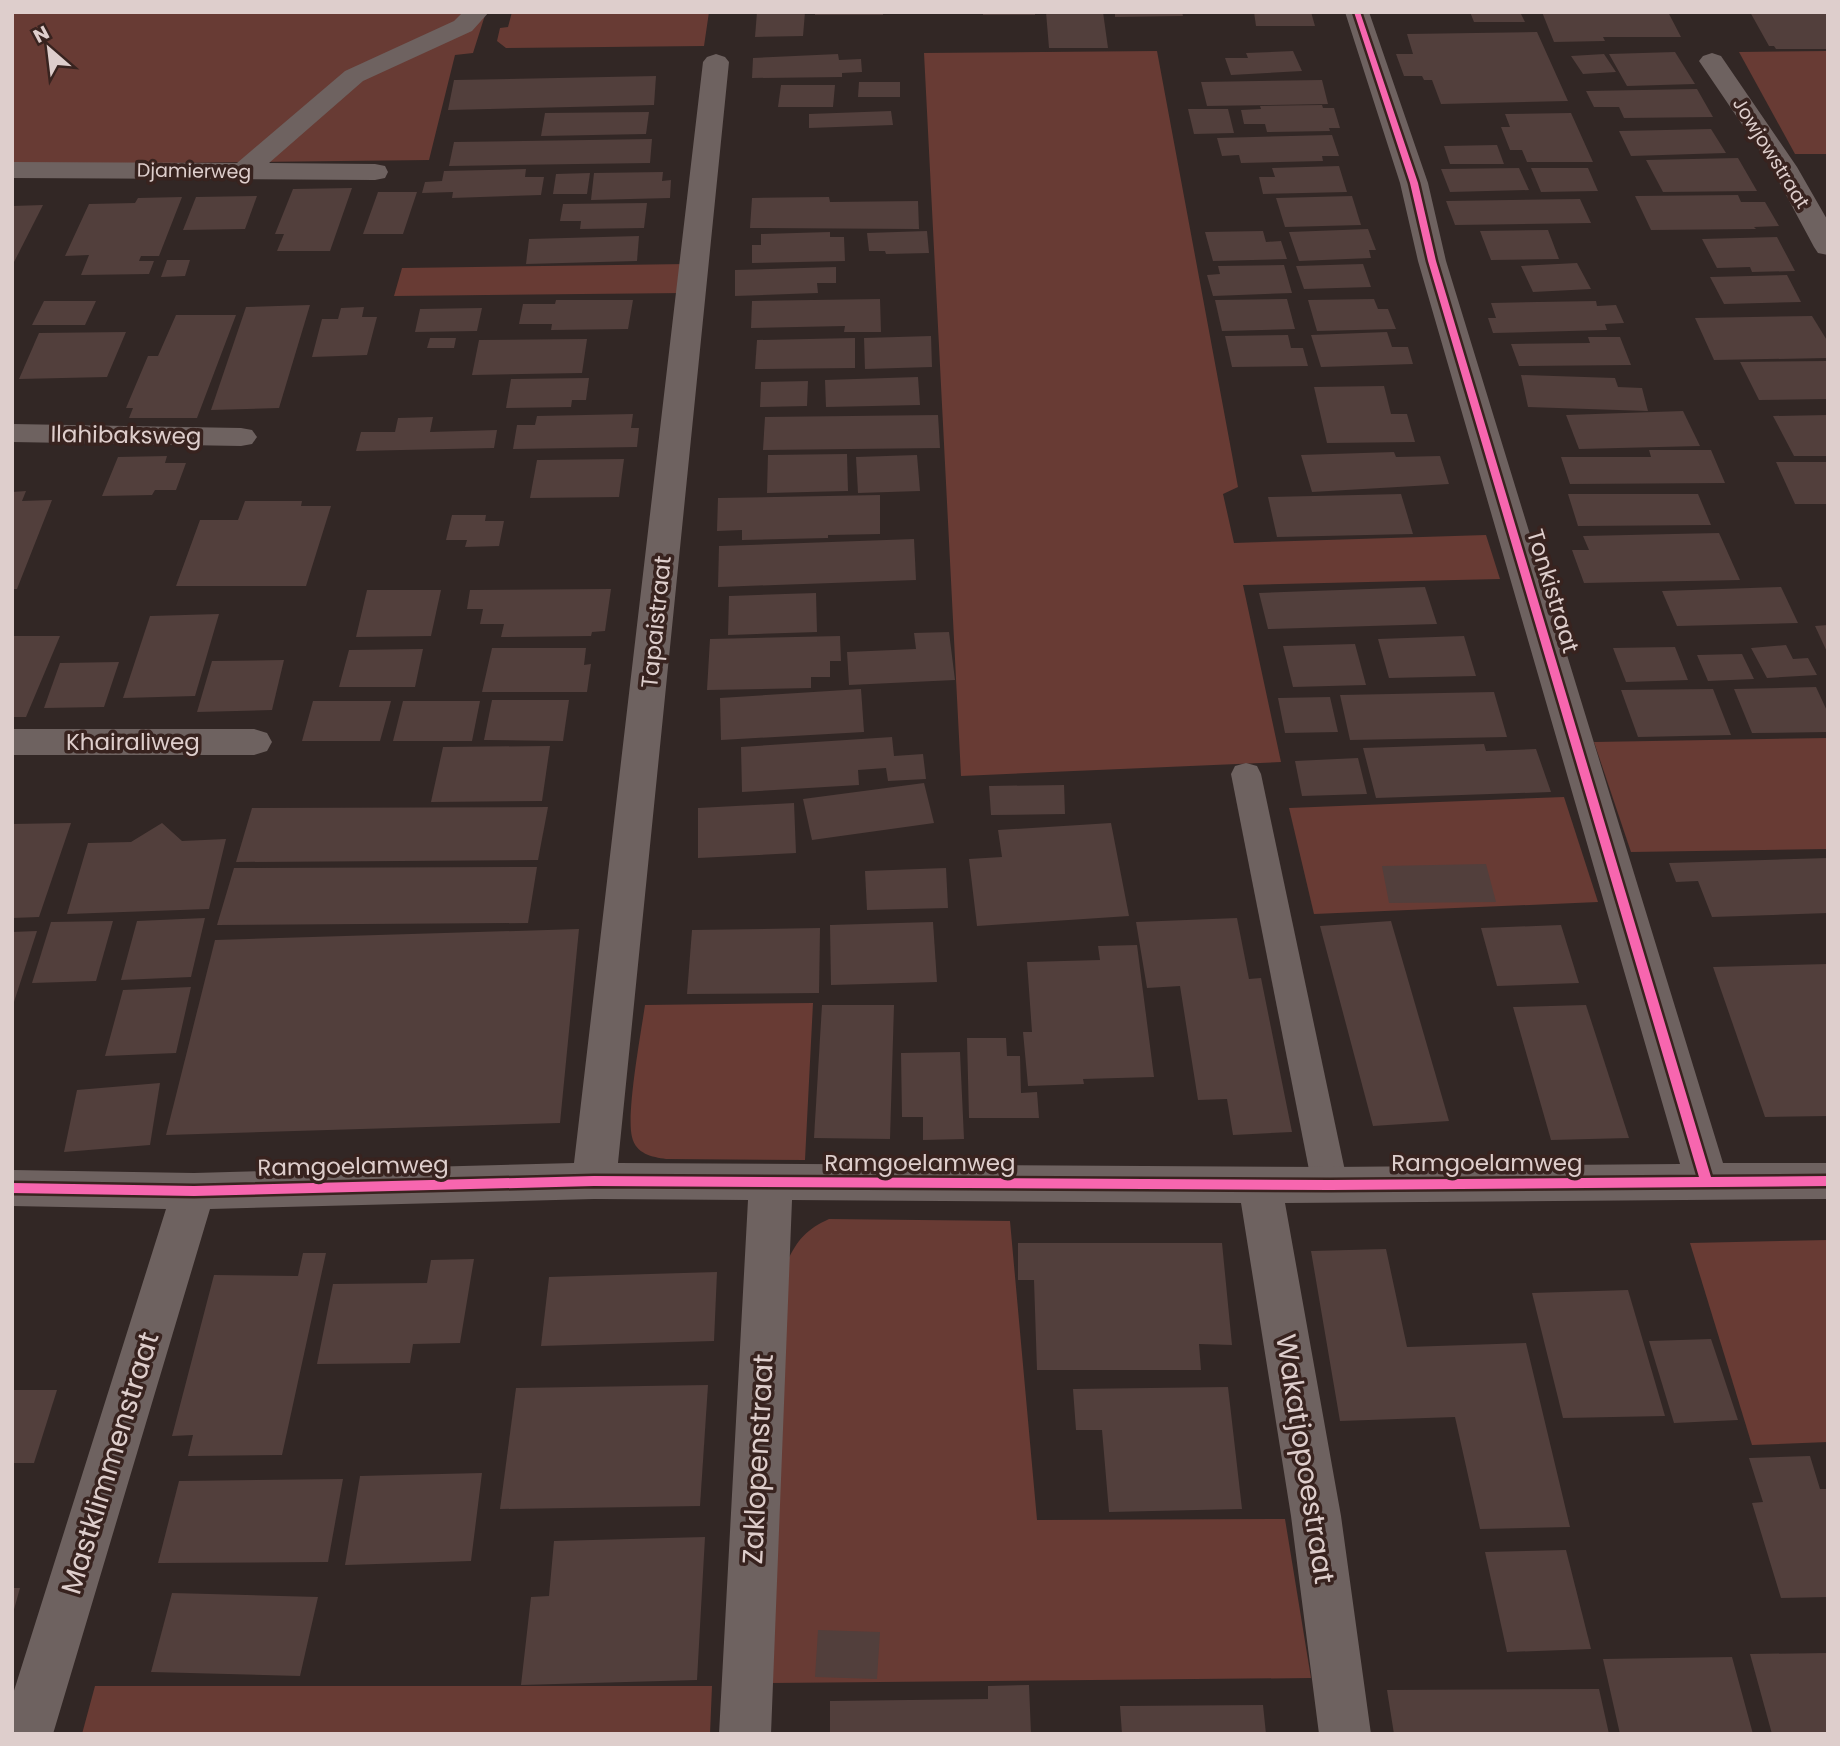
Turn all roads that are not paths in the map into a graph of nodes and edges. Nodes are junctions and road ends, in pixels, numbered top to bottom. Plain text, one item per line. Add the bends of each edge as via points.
1 (477, 12) edge
2 (1357, 12) edge
3 (1713, 61) dead end
4 (716, 62) dead end
5 (12, 170) edge
6 (244, 171) junction
7 (375, 172) dead end
8 (1828, 247) edge
9 (12, 433) edge
10 (241, 437) dead end
11 (12, 742) edge
12 (254, 742) dead end
13 (1246, 774) dead end
14 (594, 1181) junction
15 (1828, 1181) edge
16 (1707, 1183) junction
17 (771, 1184) junction
18 (1260, 1185) junction
19 (1330, 1185) junction
20 (12, 1188) edge
21 (194, 1191) junction
22 (27, 1734) edge
23 (745, 1734) edge
24 (1345, 1734) edge

1 - 6 street via 463,26 354,76
2 - 16 street, Tonkistraat via 1414,183 1432,261
3 - 8 street, Jowjowstraat via 1784,167
4 - 14 street, Tapaistraat
5 - 6 street, Djamierweg
6 - 7 street, Djamierweg
9 - 10 street, Ilahibaksweg
11 - 12 street, Khairaliweg
13 - 19 lane
14 - 17 street, Ramgoelamweg
14 - 21 street, Ramgoelamweg
15 - 16 street, Ramgoelamweg
16 - 19 street, Ramgoelamweg
17 - 18 street, Ramgoelamweg
17 - 23 street, Zaklopenstraat
18 - 19 street, Ramgoelamweg
18 - 24 street, Wakatjopoestraat via 1316,1516
20 - 21 street, Ramgoelamweg
21 - 22 street, Mastklimmenstraat

